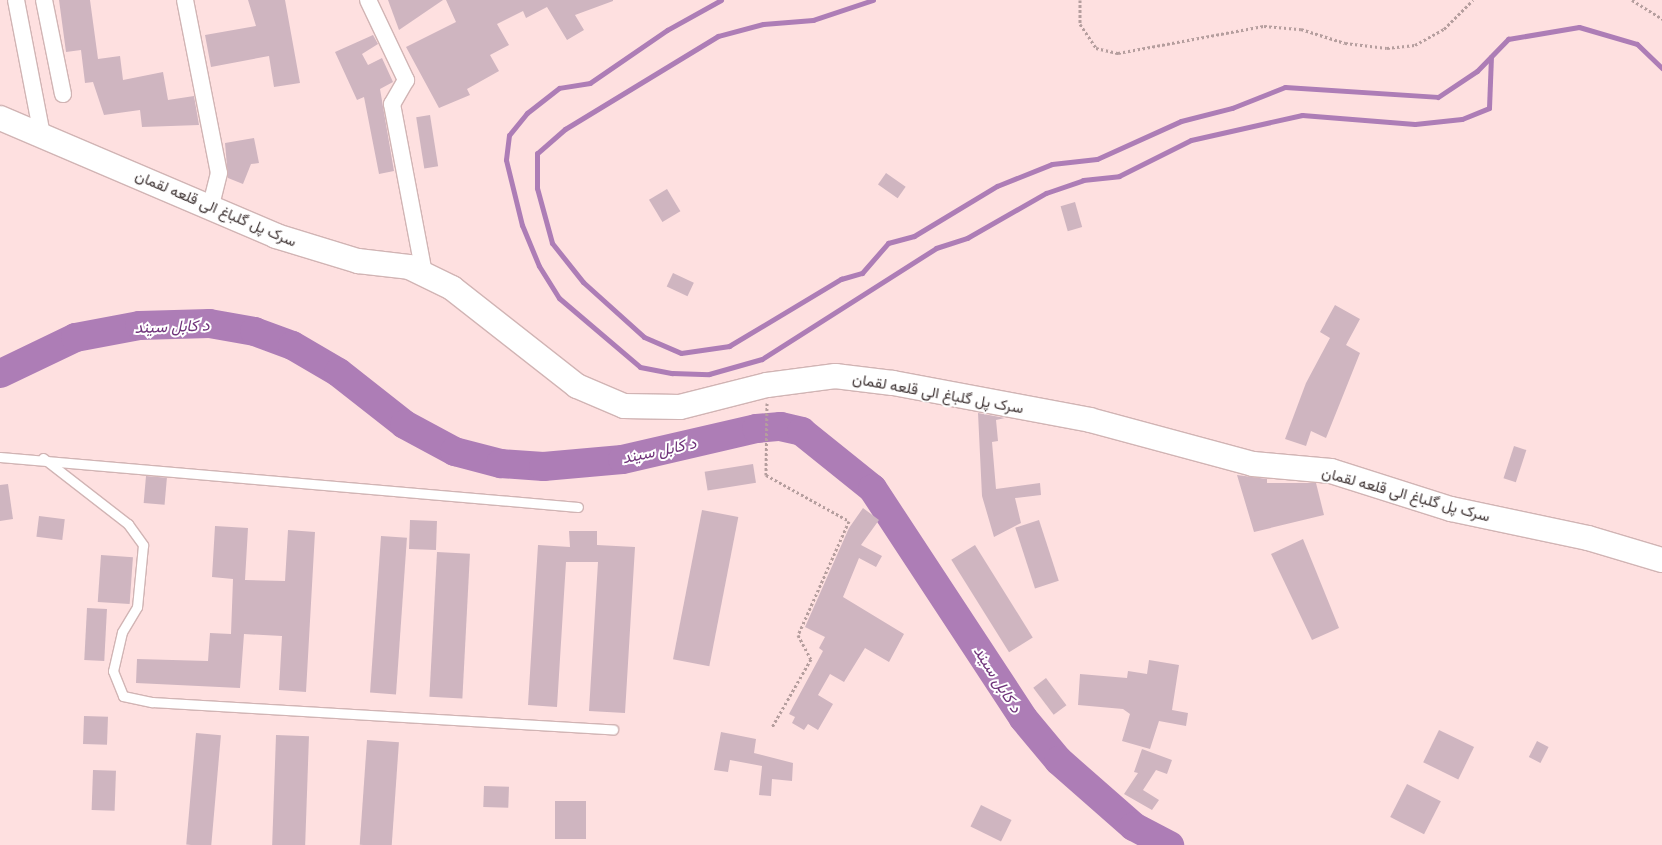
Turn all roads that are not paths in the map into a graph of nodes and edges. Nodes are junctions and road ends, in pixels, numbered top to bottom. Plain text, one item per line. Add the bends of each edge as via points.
1 (16, 0) edge
2 (44, 0) edge
3 (185, 0) edge
4 (368, 0) edge
5 (63, 94) dead end
6 (0, 118) edge
7 (42, 135) junction
8 (212, 205) junction
9 (424, 274) junction
10 (0, 457) edge
11 (43, 458) junction
12 (578, 507) dead end
13 (1662, 560) edge
14 (613, 729) dead end

1 - 7 street
2 - 5 street
3 - 8 street via 219,173
4 - 9 street via 406,80 392,104
6 - 7 street, سرک پل گلباغ الی قلعه لقمان
7 - 8 street, سرک پل گلباغ الی قلعه لقمان
8 - 9 street, سرک پل گلباغ الی قلعه لقمان via 276,236 358,261 409,266
9 - 13 street, سرک پل گلباغ الی قلعه لقمان via 459,293 577,386 624,406 680,407 767,385 836,376 1090,420 1253,464 1331,471 1451,509 1588,538
10 - 11 lane
11 - 12 lane
11 - 14 lane via 128,524 143,546 137,607 122,632 113,671 123,696 152,702

